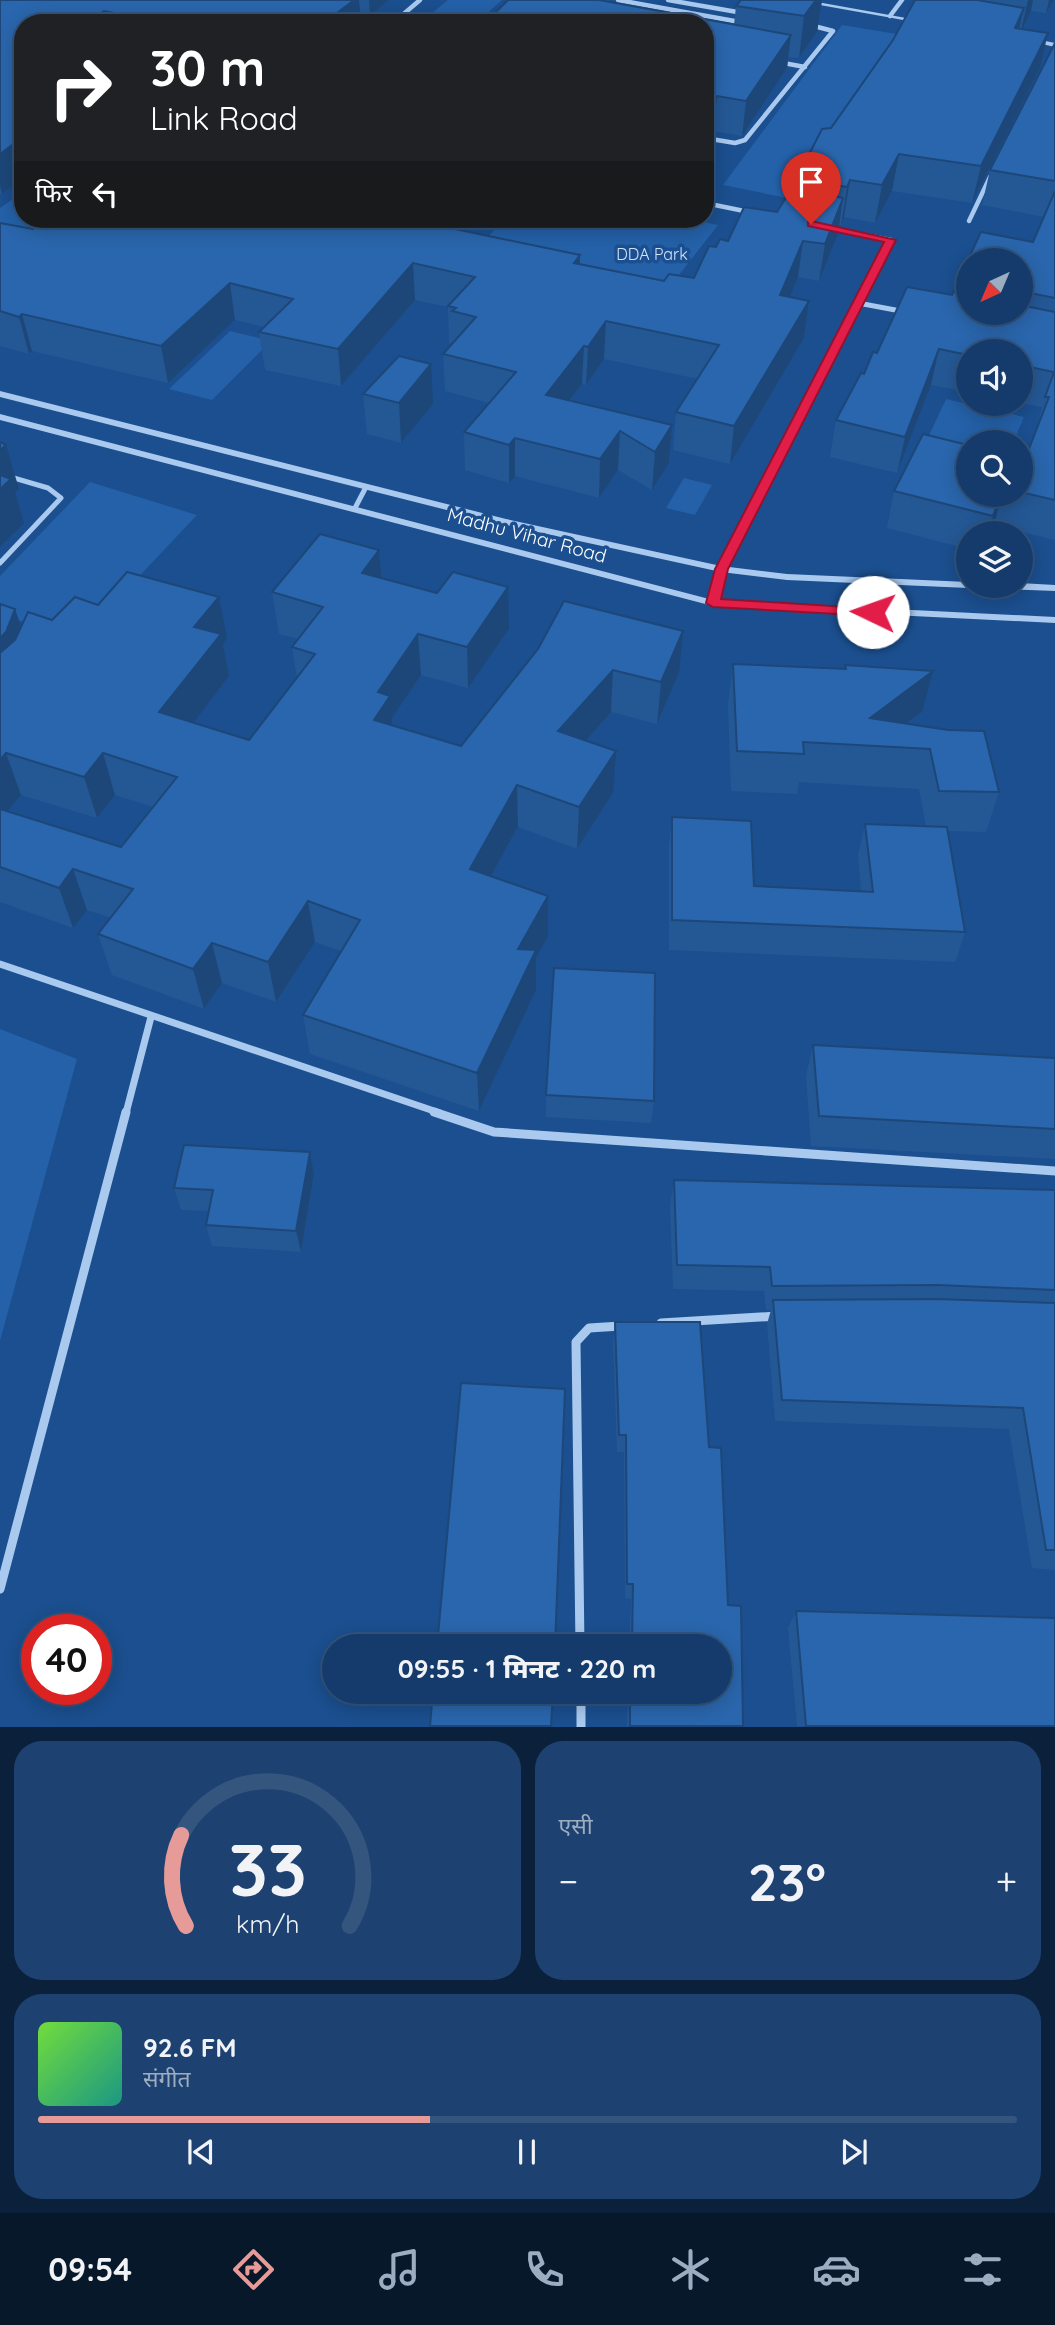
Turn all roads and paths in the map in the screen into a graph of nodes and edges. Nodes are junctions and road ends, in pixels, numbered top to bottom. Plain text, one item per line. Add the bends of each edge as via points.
1 (420, 0) edge
2 (618, 0) edge
3 (668, 0) edge
4 (695, 0) edge
5 (795, 0) edge
6 (902, 0) edge
7 (688, 4) junction
8 (609, 8) edge
9 (682, 12) junction
10 (743, 13) dead end
11 (404, 14) edge
12 (694, 14) edge
13 (890, 16) junction
14 (714, 17) edge
15 (926, 22) edge
16 (799, 23) edge
17 (732, 31) edge
18 (1016, 37) edge
19 (1055, 47) edge
20 (1052, 55) edge
21 (766, 60) edge
22 (805, 67) junction
23 (714, 139) edge
24 (993, 172) edge
25 (714, 205) edge
26 (758, 213) edge
27 (969, 220) dead end
28 (824, 227) edge
29 (858, 303) junction
30 (914, 314) edge
31 (0, 394) edge
32 (0, 416) edge
33 (0, 474) edge
34 (366, 487) junction
35 (355, 509) junction
36 (0, 563) edge
37 (721, 569) junction
38 (956, 584) edge
39 (1033, 587) edge
40 (1055, 588) edge
41 (713, 603) junction
42 (1055, 620) edge
43 (0, 964) edge
44 (151, 1017) junction
45 (1055, 1171) edge
46 (790, 1316) edge
47 (654, 1323) edge
48 (627, 1326) edge
49 (0, 1589) edge
50 (580, 1634) edge
51 (581, 1704) edge
52 (581, 1727) edge

1 - 11 street
2 - 8 street
2 - 9 street
3 - 7 street
4 - 7 street
5 - 13 street
6 - 13 street
7 - 9 street
7 - 10 street
9 - 12 street
13 - 15 street
14 - 17 street via 741,22
16 - 22 street via 833,32
18 - 19 street
19 - 20 street
21 - 22 street
22 - 23 street via 746,140
24 - 27 street
25 - 26 street
28 - 29 street via 891,240
29 - 30 street
29 - 37 street
31 - 34 street, Madhu Vihar Road
32 - 35 street, Madhu Vihar Road
33 - 36 street via 47,488 61,498
34 - 35 street
34 - 37 street, Madhu Vihar Road
35 - 41 street, Madhu Vihar Road
37 - 38 street, Madhu Vihar Road via 787,577
37 - 41 street
39 - 40 street
41 - 42 street, Madhu Vihar Road
43 - 44 street
44 - 45 street via 494,1132
44 - 49 street
46 - 47 street
48 - 50 street via 589,1328 576,1342
51 - 52 street

